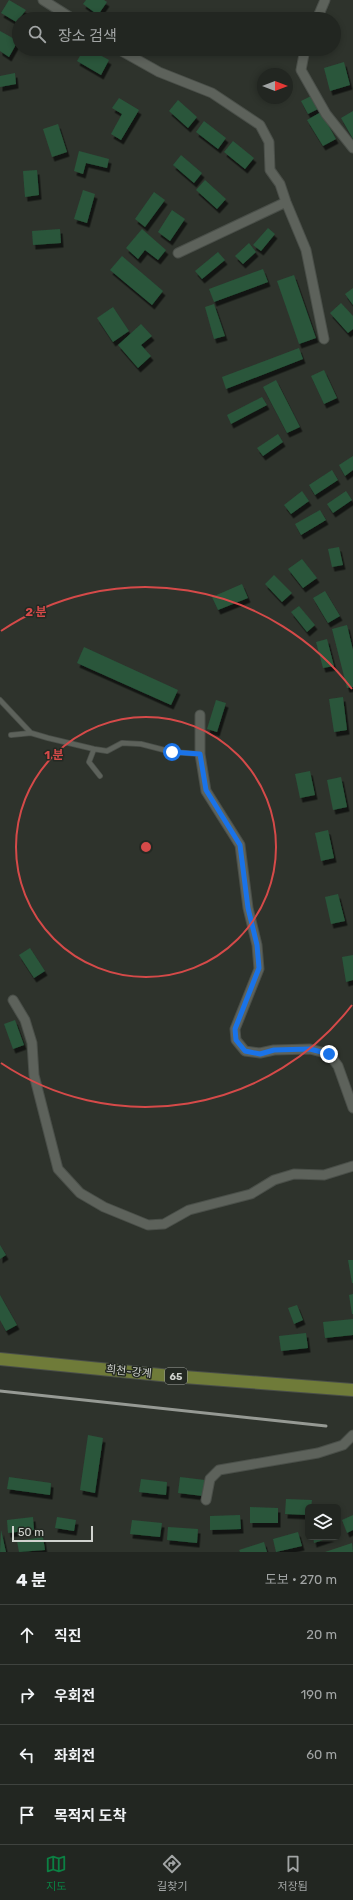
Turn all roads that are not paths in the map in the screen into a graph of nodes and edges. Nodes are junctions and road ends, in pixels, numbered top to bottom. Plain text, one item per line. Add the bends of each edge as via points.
1 (43, 0) edge
2 (325, 0) edge
3 (62, 12) edge
4 (320, 12) edge
5 (130, 56) edge
6 (304, 56) edge
7 (353, 148) edge
8 (286, 202) junction
9 (178, 253) dead end
10 (324, 339) dead end
11 (0, 700) edge
12 (200, 715) dead end
13 (31, 733) junction
14 (11, 735) dead end
15 (94, 749) junction
16 (200, 754) junction
17 (100, 776) dead end
18 (13, 1000) dead end
19 (353, 1108) edge
20 (353, 1166) edge
21 (0, 1359) edge
22 (353, 1390) edge
23 (353, 1435) edge
24 (206, 1500) dead end

1 - 3 street
2 - 4 street
5 - 8 street via 159,72 212,94 260,125 269,142 270,170 280,184
6 - 7 street via 301,70 326,114
8 - 9 street
8 - 10 street via 306,250
11 - 13 lane
12 - 16 street
13 - 14 lane
13 - 15 lane
15 - 16 lane via 107,750 122,744 141,744 172,752
15 - 17 lane via 89,762
16 - 19 street via 206,790 240,845 248,908 257,945 259,968 235,1029 236,1040 245,1051 260,1054 274,1050 310,1049 329,1054 338,1066
18 - 20 street via 25,1020 32,1043 34,1075 58,1169 80,1193 104,1207 148,1225 164,1224 189,1210 251,1194 294,1174 324,1175
21 - 22 main road, 희천-강계 / 65
23 - 24 street via 343,1445 318,1453 219,1470 210,1479

